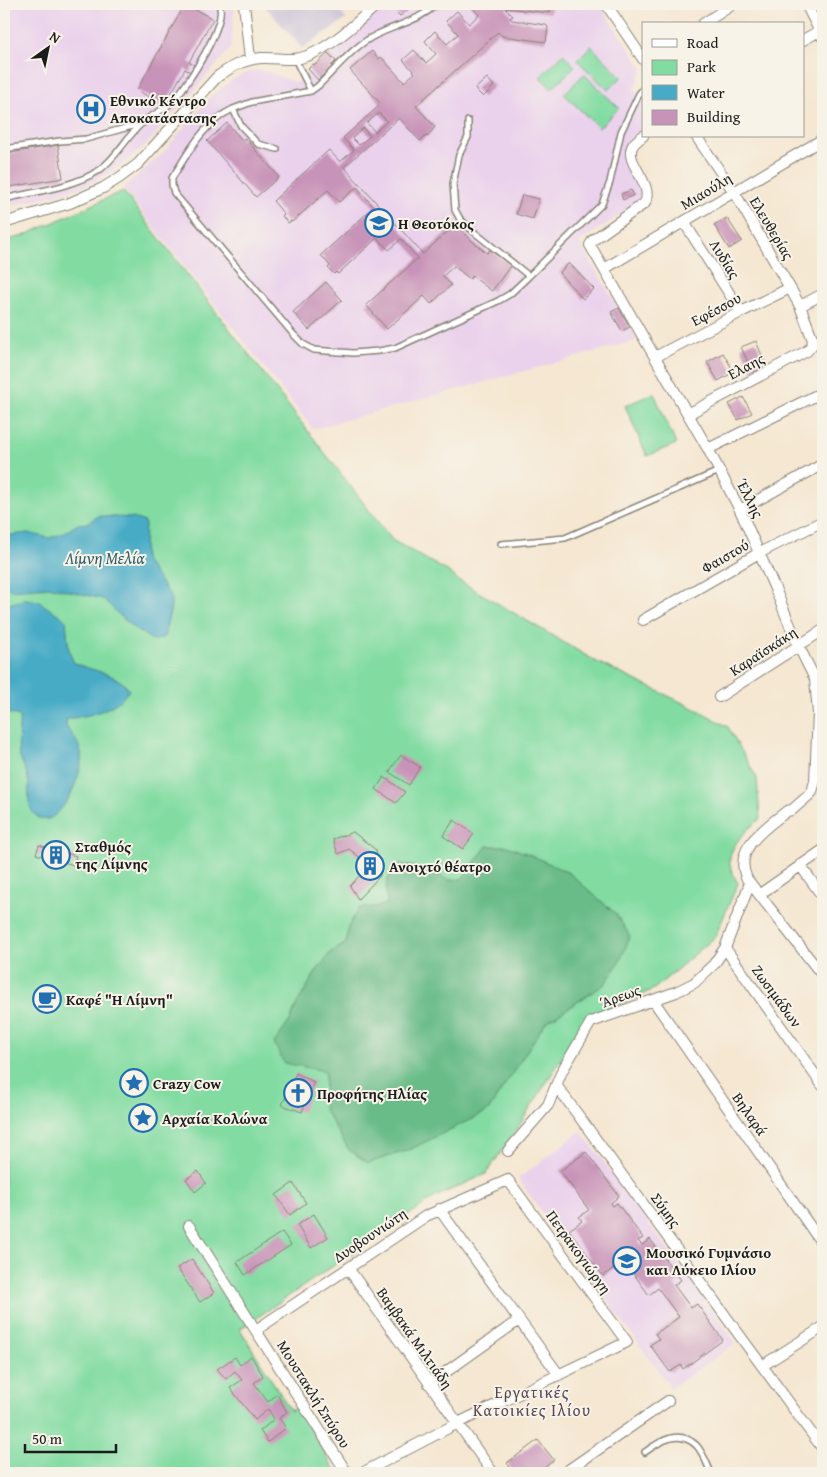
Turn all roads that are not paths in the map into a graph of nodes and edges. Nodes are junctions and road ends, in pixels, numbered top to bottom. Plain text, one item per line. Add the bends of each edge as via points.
1 (219, 4) edge
2 (244, 4) edge
3 (378, 4) edge
4 (437, 4) edge
5 (606, 4) edge
6 (733, 4) edge
7 (806, 4) edge
8 (706, 22) edge
9 (822, 33) edge
10 (804, 40) edge
11 (642, 58) edge
12 (250, 59) junction
13 (295, 59) junction
14 (642, 90) edge
15 (311, 91) junction
16 (233, 109) junction
17 (468, 121) dead end
18 (142, 123) junction
19 (642, 137) edge
20 (697, 138) edge
21 (823, 139) edge
22 (4, 149) edge
23 (278, 149) dead end
24 (734, 192) junction
25 (4, 199) edge
26 (684, 222) junction
27 (4, 223) edge
28 (604, 270) junction
29 (529, 276) junction
30 (790, 288) junction
31 (823, 294) edge
32 (800, 306) junction
33 (741, 312) junction
34 (813, 340) joint
35 (655, 357) junction
36 (823, 392) edge
37 (688, 414) junction
38 (708, 449) junction
39 (823, 464) edge
40 (719, 471) junction
41 (740, 510) junction
42 (823, 521) edge
43 (501, 544) dead end
44 (759, 553) junction
45 (643, 620) dead end
46 (823, 630) edge
47 (798, 646) junction
48 (719, 697) dead end
49 (820, 732) edge
50 (823, 789) edge
51 (812, 792) junction
52 (823, 850) edge
53 (800, 865) junction
54 (750, 883) junction
55 (760, 894) junction
56 (823, 897) edge
57 (725, 948) junction
58 (823, 976) edge
59 (653, 1000) junction
60 (556, 1085) junction
61 (823, 1086) edge
62 (508, 1151) dead end
63 (508, 1180) joint
64 (439, 1209) junction
65 (189, 1226) dead end
66 (823, 1245) edge
67 (348, 1268) junction
68 (519, 1320) junction
69 (823, 1326) edge
70 (256, 1330) junction
71 (762, 1366) junction
72 (559, 1375) junction
73 (429, 1384) junction
74 (668, 1401) dead end
75 (458, 1423) junction
76 (823, 1449) edge
77 (645, 1452) dead end
78 (347, 1473) edge
79 (362, 1473) edge
80 (493, 1473) edge
81 (564, 1473) edge
82 (711, 1473) edge

1 - 18 lane via 219,21 212,39 187,85 172,102
2 - 12 street
3 - 13 street via 328,45
4 - 15 lane via 413,21 361,44
5 - 11 street
6 - 8 street
7 - 9 street
9 - 10 street
12 - 13 street
12 - 27 street via 217,77 138,164 119,178 70,203
13 - 15 lane
14 - 29 lane via 622,132 602,204
15 - 16 lane via 252,102
16 - 23 lane via 241,126 258,144
16 - 29 lane via 200,134 172,178 174,193 303,344 314,350 353,353 395,348 498,301
17 - 29 lane via 468,137 459,155 453,184 455,210 474,232
18 - 22 lane via 86,139
18 - 25 lane via 100,170 85,178
19 - 28 street, Έλλης via 632,145 631,151 648,197 641,208 593,240 590,245
20 - 24 street, Ελευθερίας
21 - 24 street, Μιαούλη
24 - 26 street, Μιαούλη
24 - 30 street, Ελευθερίας
26 - 28 street, Μιαούλη
26 - 33 street, Λυδίας
28 - 35 street, Έλλης
30 - 32 street, Ελευθερίας
30 - 33 street, Εφέσσου
31 - 32 street
32 - 34 street, Ελευθερίας
33 - 35 street, Εφέσσου
34 - 37 street, Ελαης via 807,351
35 - 37 street, Έλλης
36 - 38 street
37 - 38 street, Έλλης
38 - 40 street, Έλλης
39 - 41 street
40 - 41 street, Έλλης
40 - 43 lane via 565,538
41 - 44 street, Έλλης
42 - 44 street, Φαιστού
44 - 45 street, Φαιστού
44 - 47 street, Έλλης
46 - 47 street, Καραϊσκάκη
47 - 48 street, Καραϊσκάκη
47 - 49 street, Έλλης via 815,679
49 - 51 street, Έλλης
50 - 51 street
51 - 54 street via 756,836 743,860 744,873
52 - 53 street
53 - 55 street
53 - 56 street
54 - 55 street
54 - 57 street, Άρεως
55 - 58 street
57 - 59 street, Άρεως via 694,983
57 - 61 street, Ζωσιμάδων
59 - 60 street, Άρεως via 591,1022
59 - 66 street, Βηλαρά
60 - 62 street, Άρεως via 543,1112
60 - 71 street, Σύμης
63 - 64 street, Δυοβουνιώτη
63 - 72 street, Πετρακογιώργη via 627,1342
64 - 67 street, Δυοβουνιώτη
64 - 68 street
65 - 70 street, Μουστακλή Σπύρου
67 - 70 street, Δυοβουνιώτη
67 - 73 street, Βαμβακά Μιλτιάδη
68 - 72 street
68 - 73 street
69 - 71 street
70 - 78 street, Μουστακλή Σπύρου
71 - 76 street, Σύμης
72 - 75 street
73 - 75 street, Βαμβακά Μιλτιάδη
74 - 81 street
75 - 79 street
75 - 80 street, Βαμβακά Μιλτιάδη
77 - 82 lane via 660,1440 684,1438 696,1444

